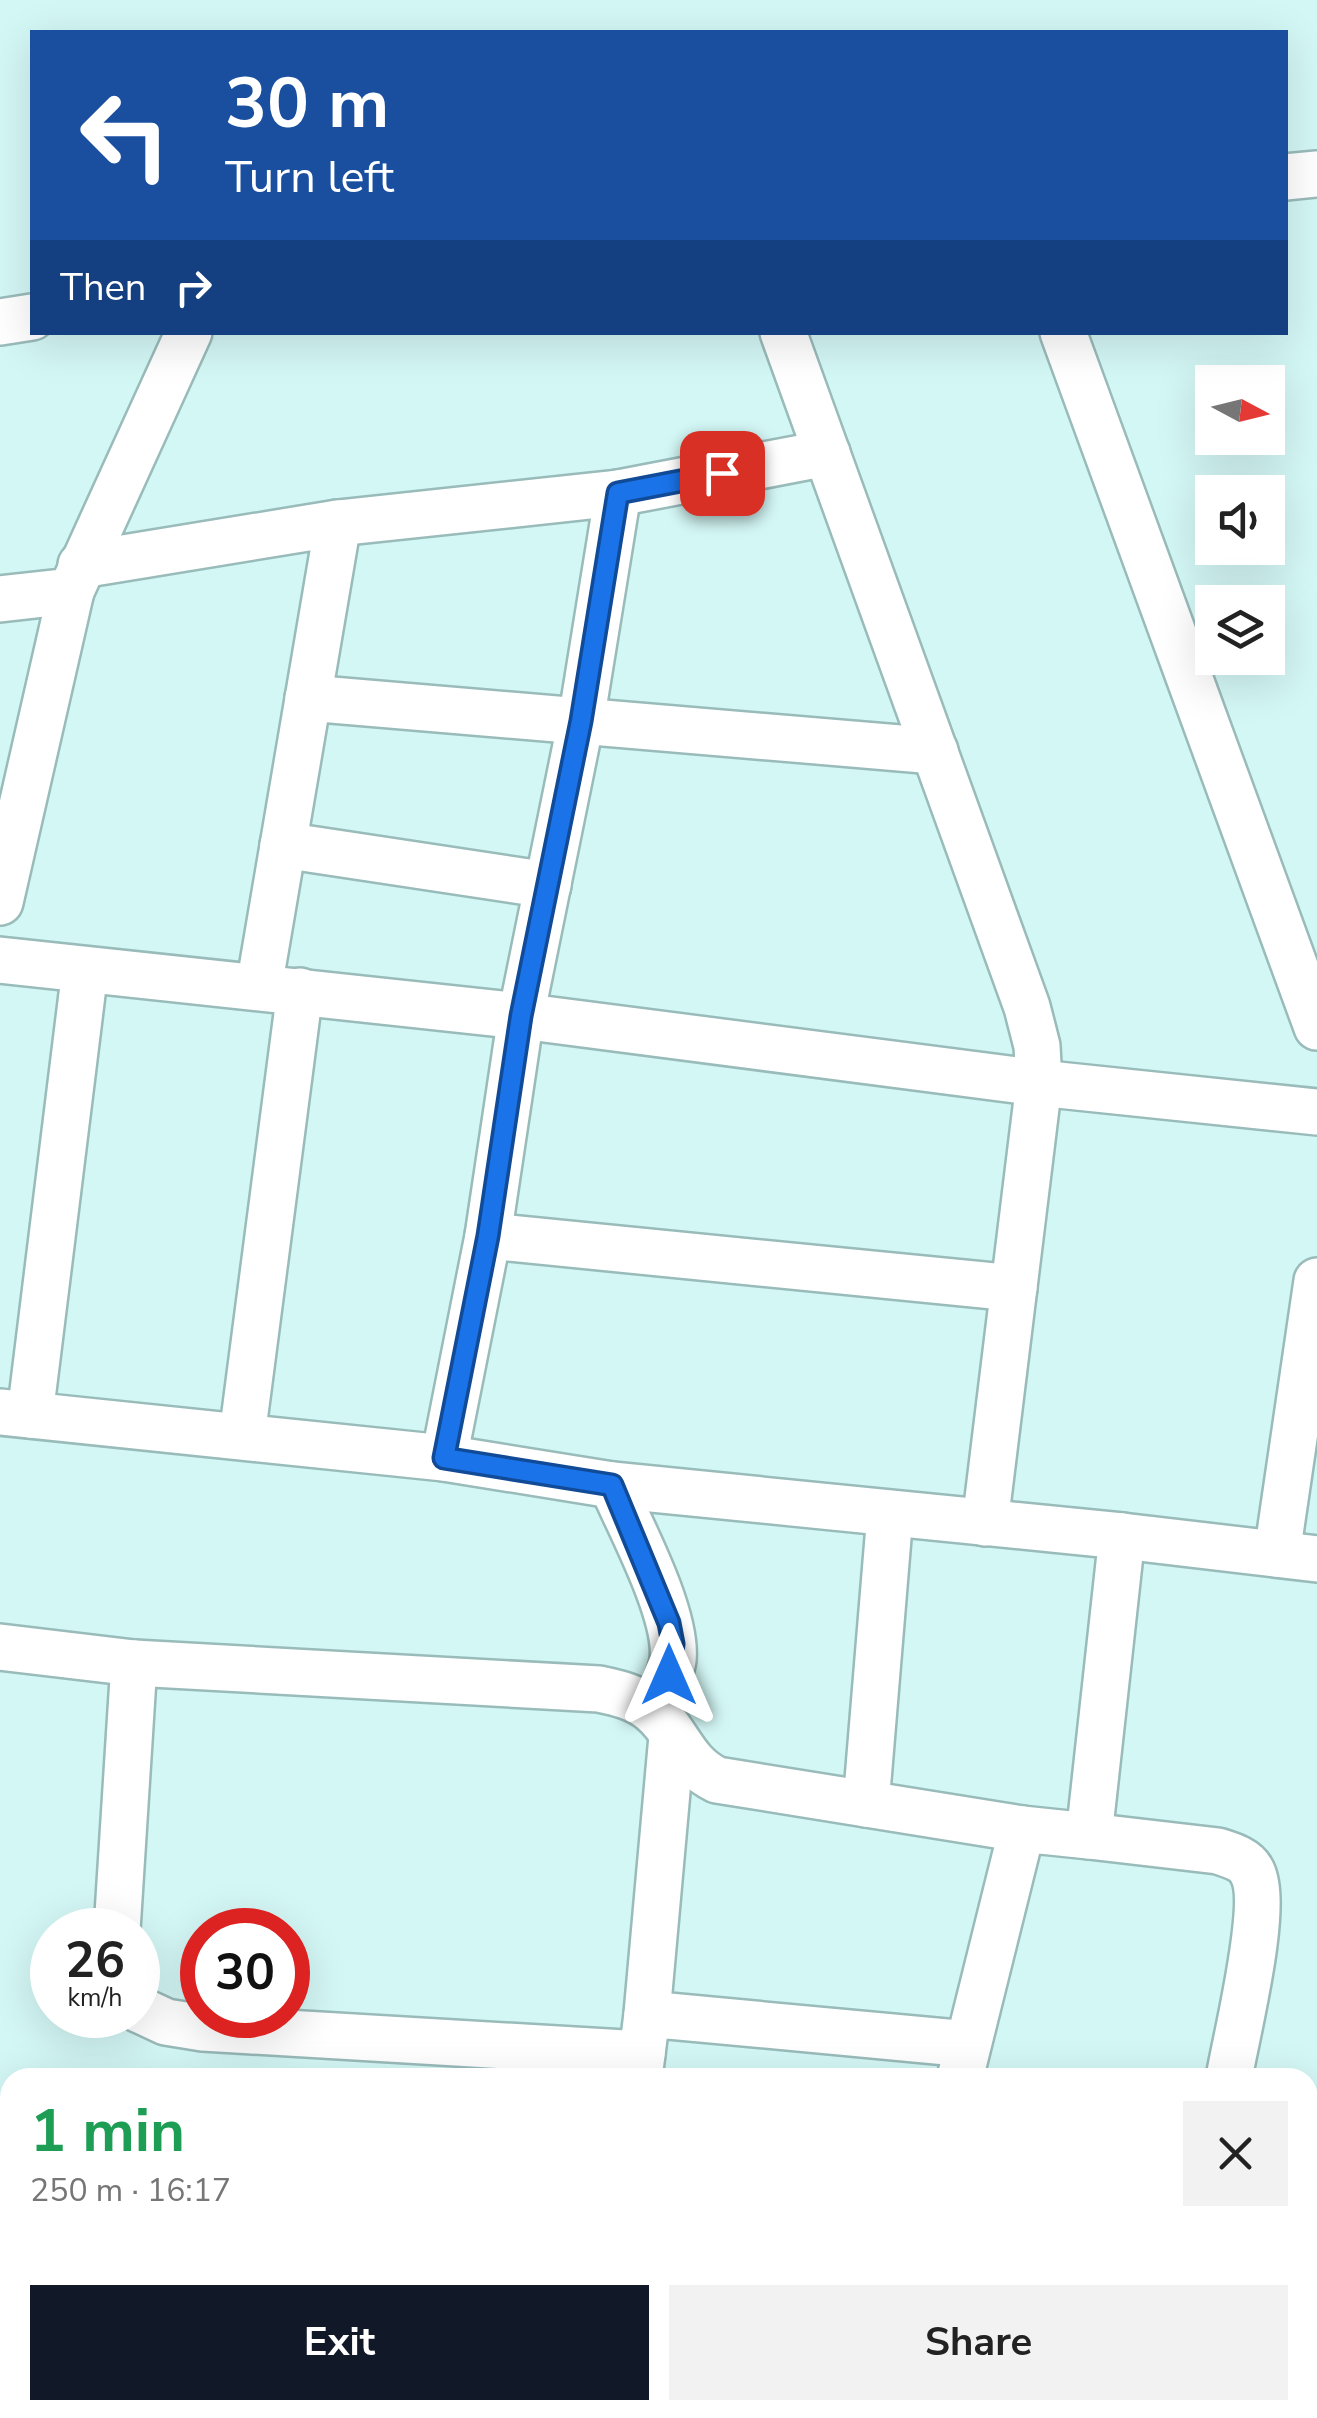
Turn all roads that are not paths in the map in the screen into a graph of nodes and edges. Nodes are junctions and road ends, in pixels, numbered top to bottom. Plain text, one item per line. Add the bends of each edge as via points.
1 (1317, 174) edge
2 (1288, 177) edge
3 (30, 317) edge
4 (0, 322) edge
5 (188, 335) edge
6 (784, 335) edge
7 (1064, 335) edge
8 (827, 453) junction
9 (618, 493) junction
10 (338, 523) junction
11 (76, 578) junction
12 (0, 598) edge
13 (308, 698) junction
14 (581, 721) junction
15 (936, 751) junction
16 (283, 845) junction
17 (548, 886) junction
18 (0, 902) edge
19 (0, 960) edge
20 (85, 970) junction
21 (279, 989) junction
22 (521, 1016) junction
23 (1317, 1027) edge
24 (1039, 1082) junction
25 (1317, 1112) edge
26 (488, 1236) junction
27 (1014, 1288) junction
28 (1315, 1305) edge
29 (15, 1414) edge
30 (242, 1436) junction
31 (444, 1458) junction
32 (612, 1485) junction
33 (890, 1514) junction
34 (985, 1523) junction
35 (1122, 1536) junction
36 (1297, 1556) edge
37 (0, 1647) edge
38 (134, 1663) junction
39 (664, 1724) junction
40 (866, 1804) junction
41 (1022, 1829) junction
42 (1090, 1836) junction
43 (118, 1908) edge
44 (160, 2019) edge
45 (643, 2048) edge
46 (964, 2061) edge
47 (1230, 2068) edge

1 - 2 street
3 - 4 street
5 - 11 street
6 - 8 street
7 - 23 street
8 - 9 street
8 - 15 street
9 - 10 street
9 - 14 street
10 - 11 street
10 - 13 street
11 - 12 street
11 - 18 street
13 - 14 street
13 - 16 street
14 - 15 street
14 - 17 street
15 - 24 street via 1027,1007
16 - 17 street
16 - 21 street
17 - 22 street
19 - 20 street
20 - 21 street
20 - 29 street
21 - 22 street
21 - 30 street
22 - 24 street
22 - 26 street
24 - 25 street
24 - 27 street
26 - 27 street
26 - 31 street
27 - 34 street
28 - 36 street
29 - 30 street
30 - 31 street
31 - 32 street
32 - 33 street
32 - 39 street via 673,1644
33 - 34 street
33 - 40 street
34 - 35 street
35 - 36 street
35 - 42 street
37 - 38 street
38 - 39 street via 599,1689 621,1694
38 - 43 street
39 - 40 street via 690,1760 717,1780
39 - 45 street
40 - 41 street
41 - 42 street
41 - 46 street
42 - 47 street via 1218,1852 1251,1870 1259,1911
44 - 45 street via 203,2028
45 - 46 street

